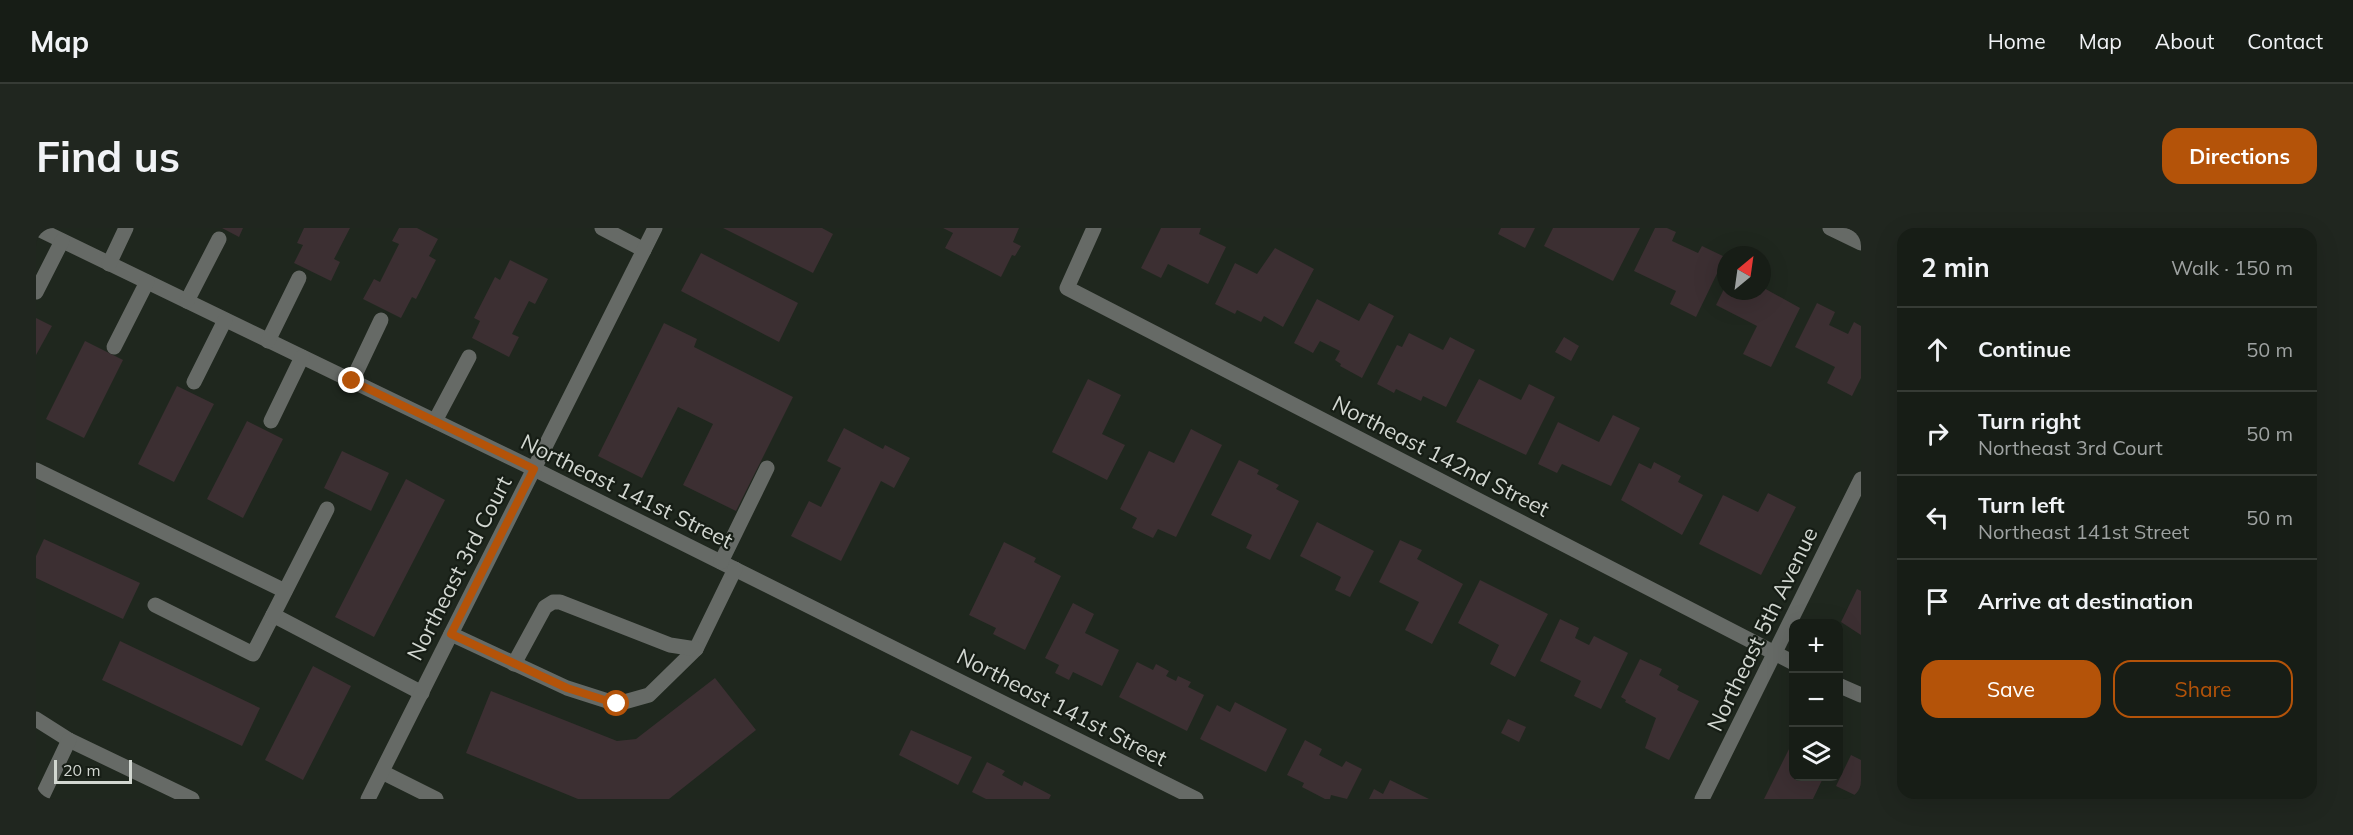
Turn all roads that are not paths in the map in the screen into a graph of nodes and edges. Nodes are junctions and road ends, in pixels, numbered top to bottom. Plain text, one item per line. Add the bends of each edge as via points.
1 (36, 228) edge
2 (126, 228) edge
3 (602, 228) edge
4 (655, 228) edge
5 (1094, 228) edge
6 (1830, 228) edge
7 (219, 238) dead end
8 (62, 241) junction
9 (1861, 243) edge
10 (644, 250) junction
11 (109, 264) junction
12 (299, 278) dead end
13 (147, 282) junction
14 (36, 292) edge
15 (187, 301) junction
16 (225, 320) junction
17 (381, 320) dead end
18 (268, 341) junction
19 (114, 347) dead end
20 (302, 357) junction
21 (469, 357) dead end
22 (352, 381) junction
23 (194, 382) dead end
24 (435, 421) junction
25 (272, 422) dead end
26 (767, 468) dead end
27 (534, 469) junction
28 (36, 470) edge
29 (1861, 479) edge
30 (327, 509) dead end
31 (721, 562) junction
32 (735, 569) junction
33 (285, 591) junction
34 (155, 605) dead end
35 (273, 615) junction
36 (451, 634) junction
37 (696, 649) junction
38 (1775, 654) junction
39 (1789, 661) edge
40 (514, 663) junction
41 (1843, 687) edge
42 (422, 693) junction
43 (1861, 695) edge
44 (36, 719) edge
45 (69, 740) junction
46 (382, 772) junction
47 (41, 799) edge
48 (192, 799) edge
49 (368, 799) edge
50 (436, 799) edge
51 (1196, 799) edge
52 (1702, 799) edge

1 - 8 street, Northeast 141st Street
2 - 11 street
3 - 10 street
4 - 10 street, Northeast 3rd Court
5 - 38 street, Northeast 142nd Street via 1067,288
6 - 9 street
7 - 15 street
8 - 11 street, Northeast 141st Street
8 - 14 street
10 - 27 street, Northeast 3rd Court
11 - 13 street, Northeast 141st Street
12 - 18 street
13 - 15 street, Northeast 141st Street
13 - 19 street
15 - 16 street, Northeast 141st Street
16 - 18 street, Northeast 141st Street
16 - 23 street
17 - 22 street
18 - 20 street, Northeast 141st Street
20 - 22 street, Northeast 141st Street
20 - 25 street
21 - 24 street
22 - 24 street, Northeast 141st Street
24 - 27 street, Northeast 141st Street
26 - 31 street
27 - 31 street, Northeast 141st Street
27 - 36 street, Northeast 3rd Court
28 - 33 street
29 - 38 street, Northeast 5th Avenue
30 - 33 street
31 - 32 street, Northeast 141st Street
32 - 37 street
32 - 51 street, Northeast 141st Street
33 - 35 street
34 - 35 street via 253,654
35 - 42 street
36 - 40 street
36 - 42 street, Northeast 3rd Court
37 - 40 street via 649,695 617,704 567,688
37 - 40 street via 670,645 553,602 545,607
38 - 39 street, Northeast 142nd Street
38 - 52 street, Northeast 5th Avenue
41 - 43 street
42 - 46 street, Northeast 3rd Court
44 - 45 street
45 - 47 street
45 - 48 street
46 - 49 street, Northeast 3rd Court
46 - 50 street

